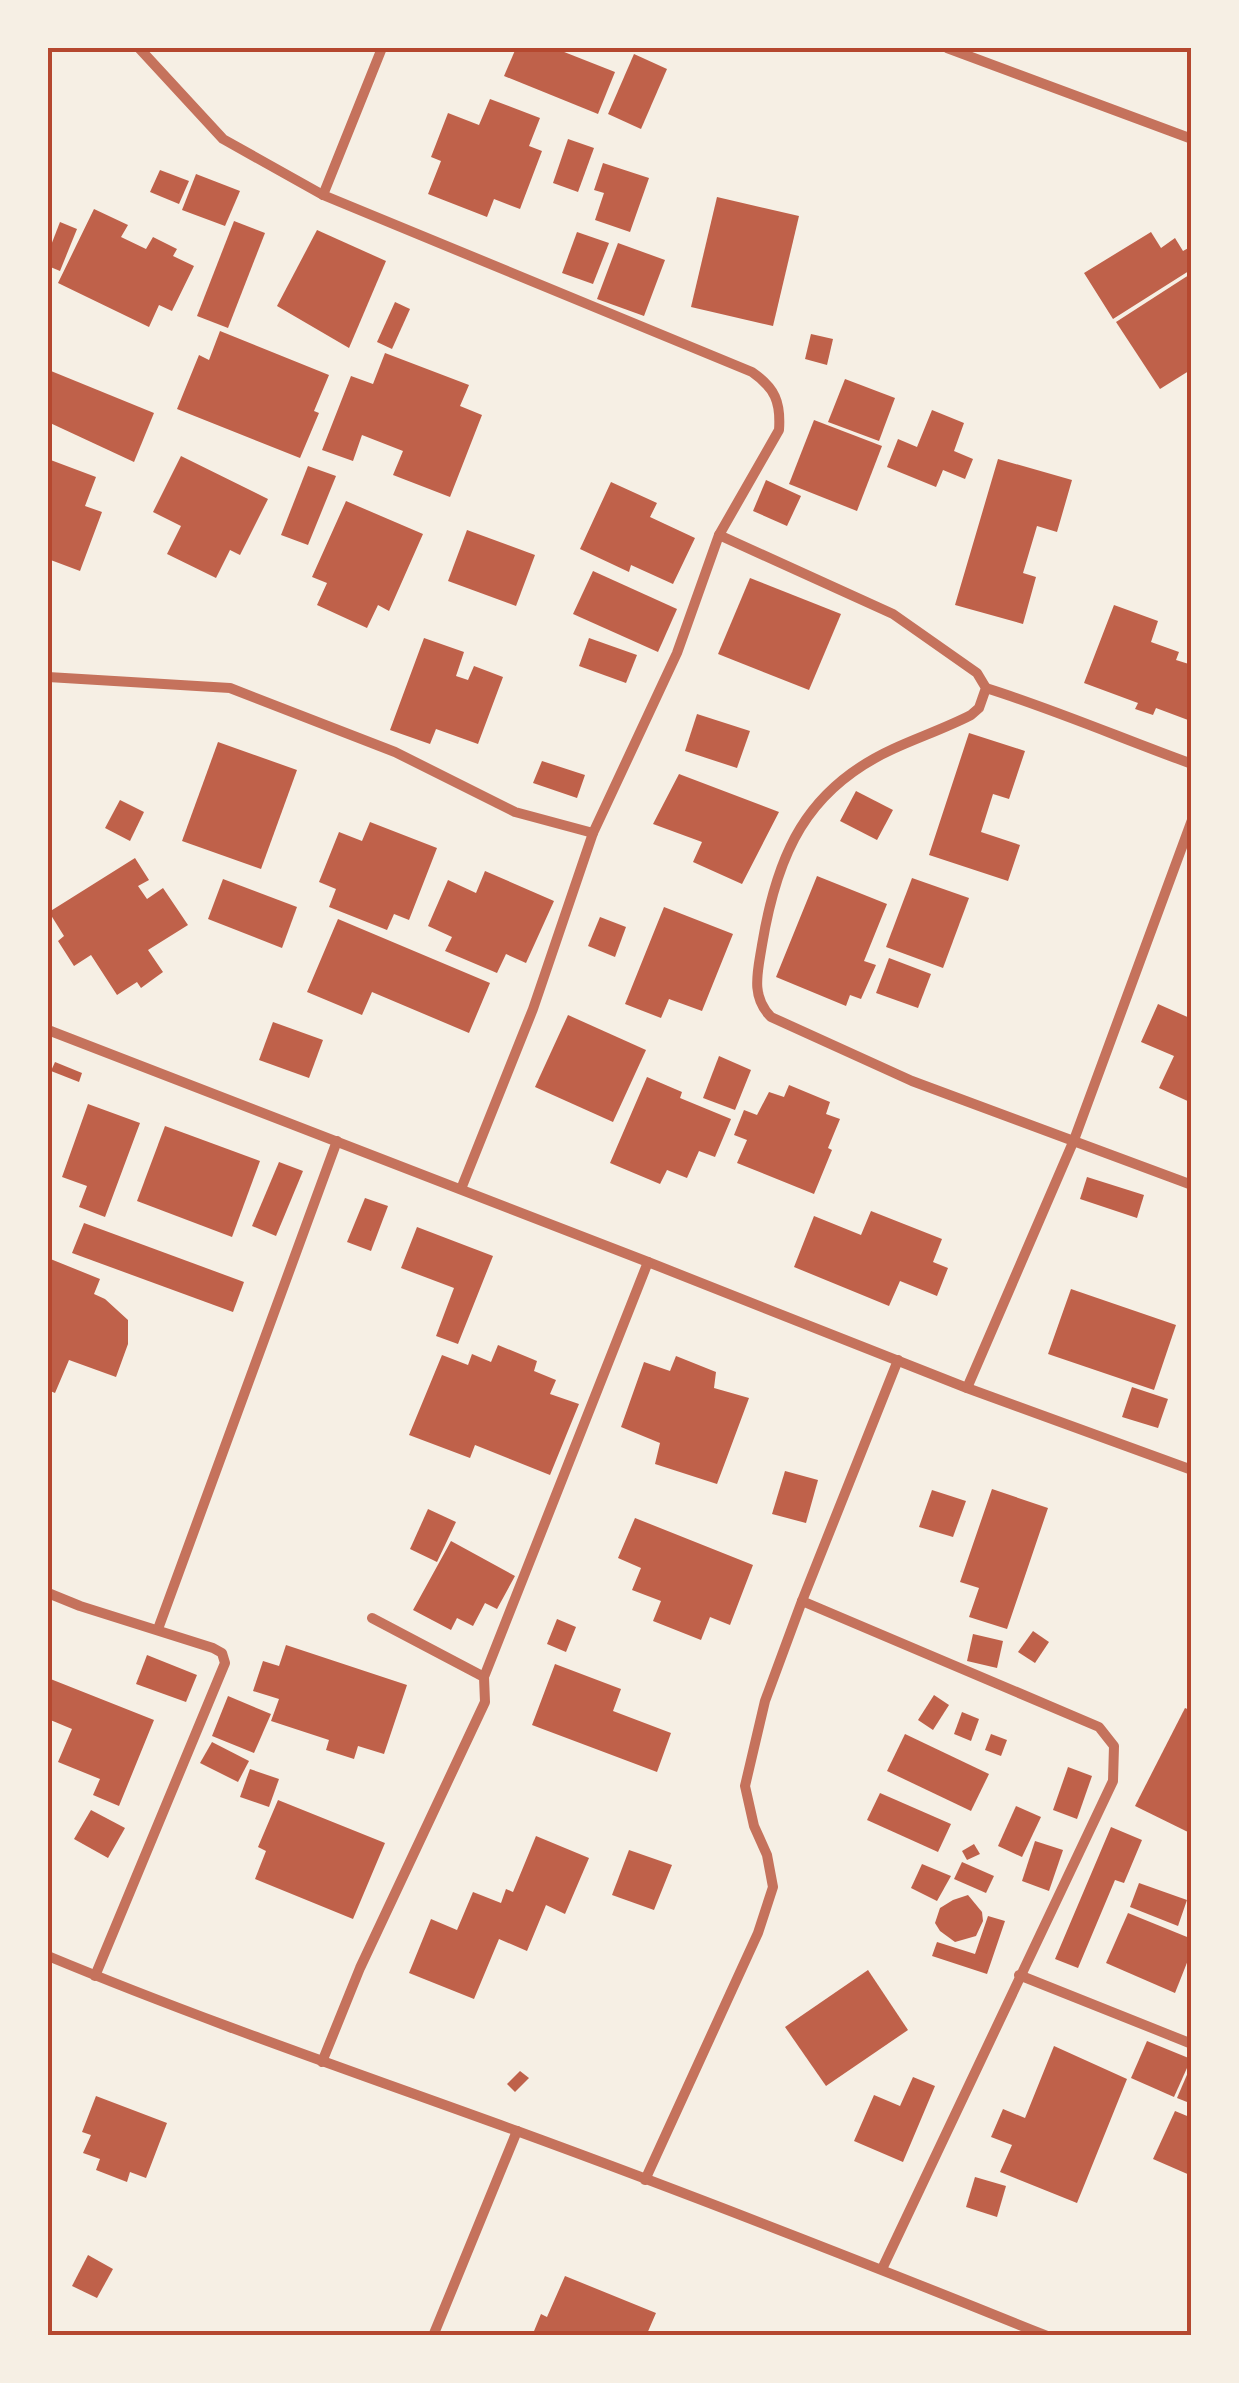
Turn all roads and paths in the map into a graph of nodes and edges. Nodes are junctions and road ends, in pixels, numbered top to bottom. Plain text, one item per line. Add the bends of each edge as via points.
1 (139, 48) edge
2 (382, 48) edge
3 (947, 48) edge
4 (1192, 140) edge
5 (324, 195) junction
6 (719, 534) junction
7 (48, 677) edge
8 (986, 688) junction
9 (1192, 764) edge
10 (1192, 820) edge
11 (593, 833) junction
12 (48, 1030) edge
13 (1074, 1140) junction
14 (337, 1141) junction
15 (1192, 1185) edge
16 (461, 1190) junction
17 (648, 1262) junction
18 (898, 1360) junction
19 (967, 1388) junction
20 (1192, 1470) edge
21 (48, 1592) edge
22 (802, 1601) junction
23 (372, 1618) dead end
24 (158, 1629) junction
25 (484, 1677) junction
26 (48, 1956) edge
27 (1020, 1975) junction
28 (96, 1976) junction
29 (1192, 2044) edge
30 (322, 2062) junction
31 (517, 2131) junction
32 (646, 2180) junction
33 (882, 2269) junction
34 (433, 2336) edge
35 (1047, 2336) edge

1 - 5 street via 223,139
2 - 5 street
3 - 4 street
5 - 6 street via 766,382 776,396 779,430
6 - 8 street via 894,614 977,673
6 - 11 street via 677,653
7 - 11 street via 230,688 395,752 514,812
8 - 9 street
8 - 13 street via 971,715 854,770 802,824 776,878 756,989 771,1017 912,1081
10 - 13 street
11 - 16 street
12 - 14 street
13 - 15 street
13 - 19 street
14 - 16 street
14 - 24 street
16 - 17 street
17 - 18 street
17 - 25 street
18 - 19 street
18 - 22 street
19 - 20 street
21 - 24 street
22 - 27 street via 1099,1728 1114,1746 1113,1781
22 - 32 street via 765,1700 745,1786 774,1886
23 - 25 street
24 - 28 street via 213,1648 225,1663
25 - 30 street via 485,1702
26 - 28 street
27 - 29 street
27 - 33 street
28 - 30 street
30 - 31 street
31 - 32 street
31 - 34 street
32 - 33 street
33 - 35 street

